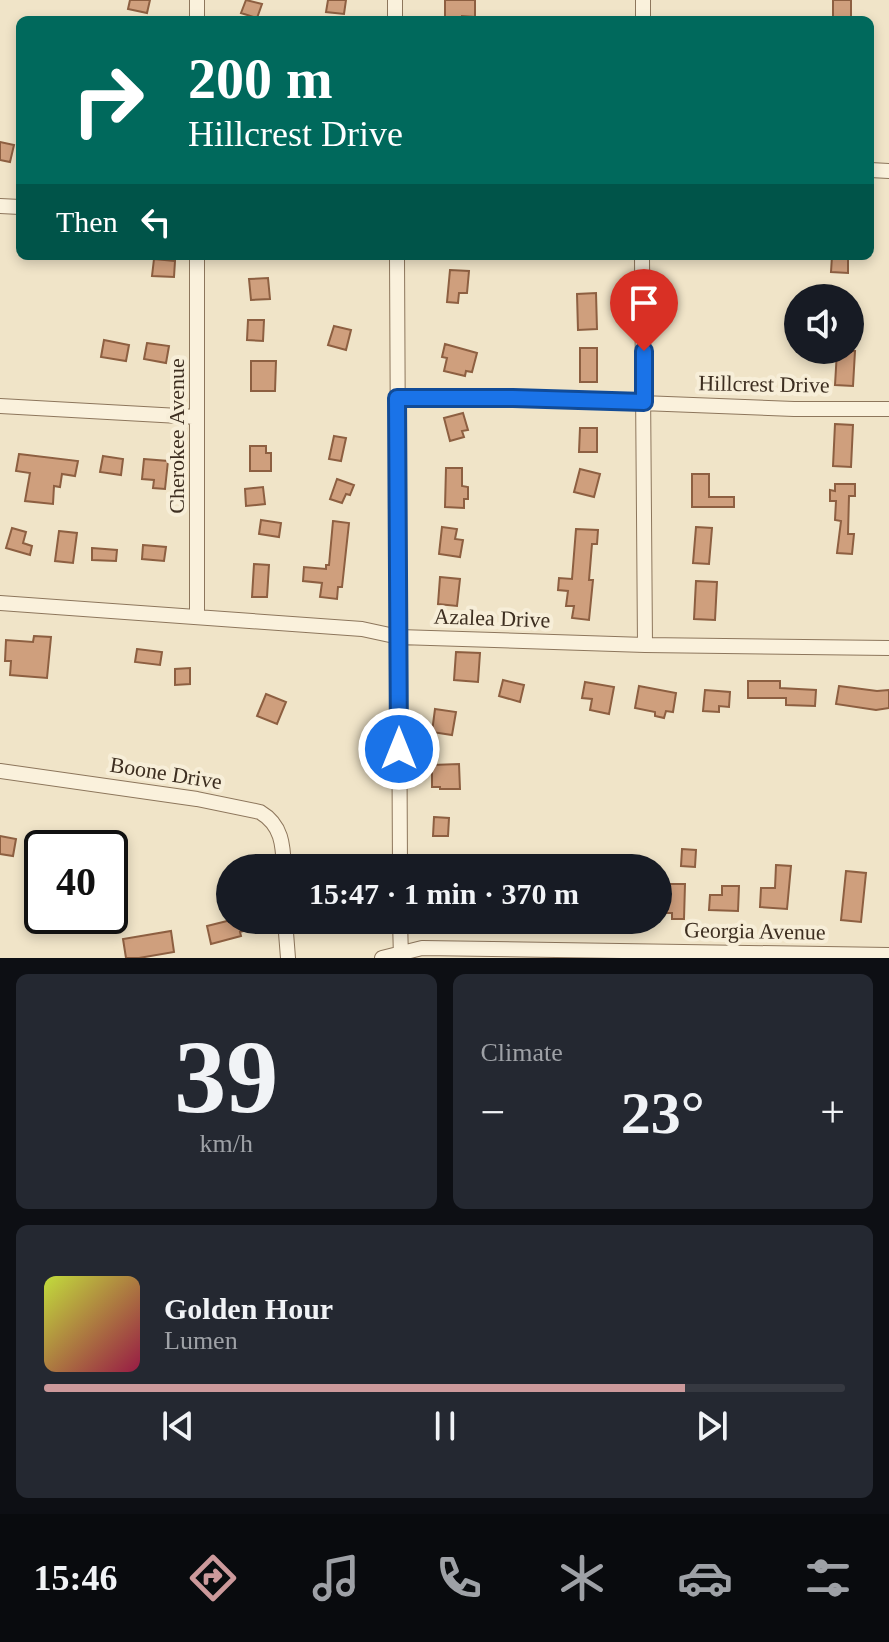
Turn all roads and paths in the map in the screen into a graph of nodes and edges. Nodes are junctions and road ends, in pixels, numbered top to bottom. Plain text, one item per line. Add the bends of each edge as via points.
1 (197, 260) edge
2 (397, 260) edge
3 (642, 260) edge
4 (397, 398) junction
5 (644, 402) junction
6 (0, 406) edge
7 (889, 409) edge
8 (197, 417) junction
9 (0, 603) edge
10 (197, 617) junction
11 (399, 637) junction
12 (645, 645) junction
13 (889, 648) edge
14 (0, 771) edge
15 (283, 854) edge
16 (400, 854) edge
17 (286, 934) edge
18 (400, 934) edge
19 (676, 955) edge
20 (889, 955) edge
21 (400, 956) edge
22 (288, 958) edge
23 (382, 958) edge

1 - 8 street, Cherokee Avenue
2 - 4 street
3 - 5 street
4 - 5 street, Hillcrest Drive
4 - 11 street
5 - 7 street, Hillcrest Drive
5 - 12 street
6 - 8 street
8 - 10 street, Cherokee Avenue
9 - 10 street, Azalea Drive
10 - 11 street, Azalea Drive via 362,629
11 - 12 street, Azalea Drive
11 - 16 street
12 - 13 street, Azalea Drive
14 - 15 street, Boone Drive via 260,812 280,833
17 - 22 street
18 - 21 street
19 - 20 street, Georgia Avenue
19 - 21 street, Georgia Avenue via 422,948
21 - 23 street, Georgia Avenue

